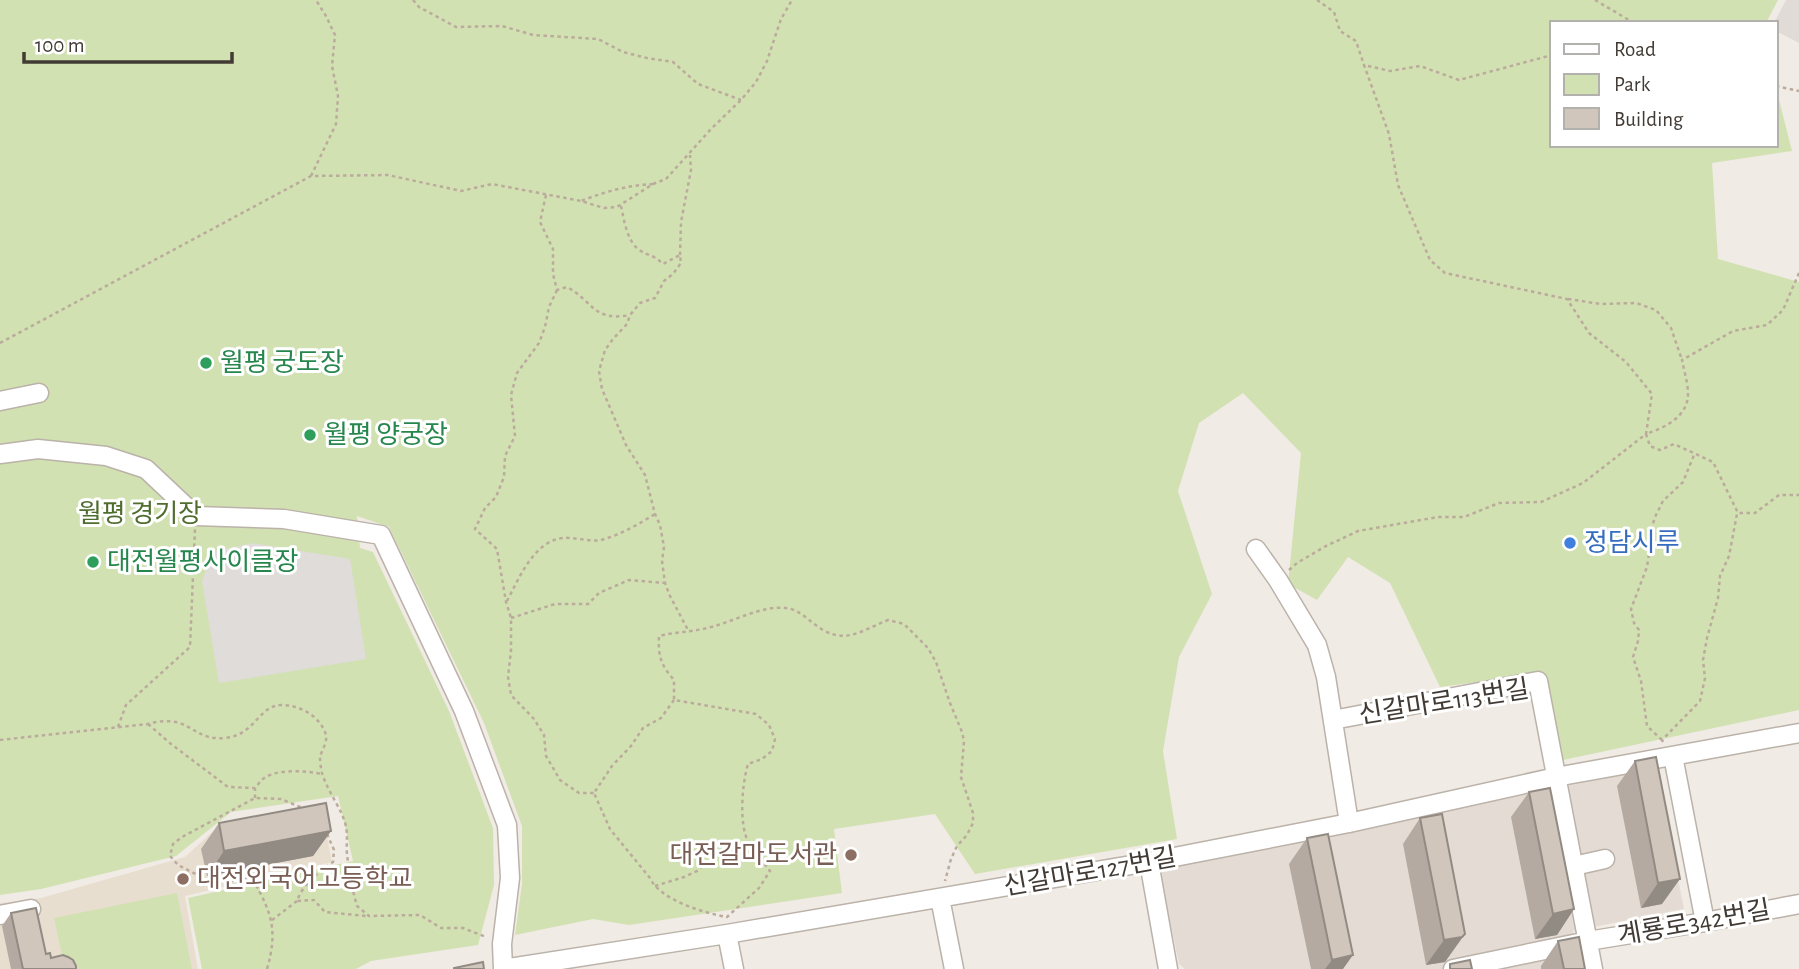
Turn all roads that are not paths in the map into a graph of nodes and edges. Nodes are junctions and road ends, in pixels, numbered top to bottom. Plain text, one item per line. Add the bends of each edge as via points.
1 (39, 393) dead end
2 (0, 401) edge
3 (0, 454) edge
4 (1256, 549) dead end
5 (1333, 720) junction
6 (1799, 733) edge
7 (1673, 756) junction
8 (1556, 777) junction
9 (1349, 823) junction
10 (1605, 859) dead end
11 (1149, 862) junction
12 (1574, 866) junction
13 (940, 898) junction
14 (1799, 904) edge
15 (31, 909) edge
16 (0, 915) edge
17 (1705, 922) junction
18 (727, 934) junction
19 (1588, 941) junction
20 (503, 969) edge
21 (734, 969) edge
22 (954, 969) edge
23 (1168, 969) edge
24 (1453, 969) edge
25 (1593, 969) edge

1 - 2 street
3 - 20 street via 38,449 106,456 146,470 196,516 284,519 381,535 464,711 508,825 510,877
4 - 5 street via 1317,646
5 - 8 street, 신갈마로113번길 via 1538,681
5 - 9 street, 신갈마로113번길
6 - 7 street, 신갈마로127번길
7 - 8 street, 신갈마로127번길
7 - 17 street
8 - 9 street, 신갈마로127번길
8 - 12 street, 신갈마로113번길
9 - 11 street, 신갈마로127번길
10 - 12 street
11 - 13 street, 신갈마로127번길
11 - 23 street
12 - 19 street, 신갈마로113번길
13 - 18 street, 신갈마로127번길
13 - 22 street
14 - 17 street, 계룡로342번길
15 - 16 street
17 - 19 street, 계룡로342번길
18 - 20 street, 신갈마로127번길
18 - 21 street
19 - 24 street, 계룡로342번길
19 - 25 street, 신갈마로113번길

